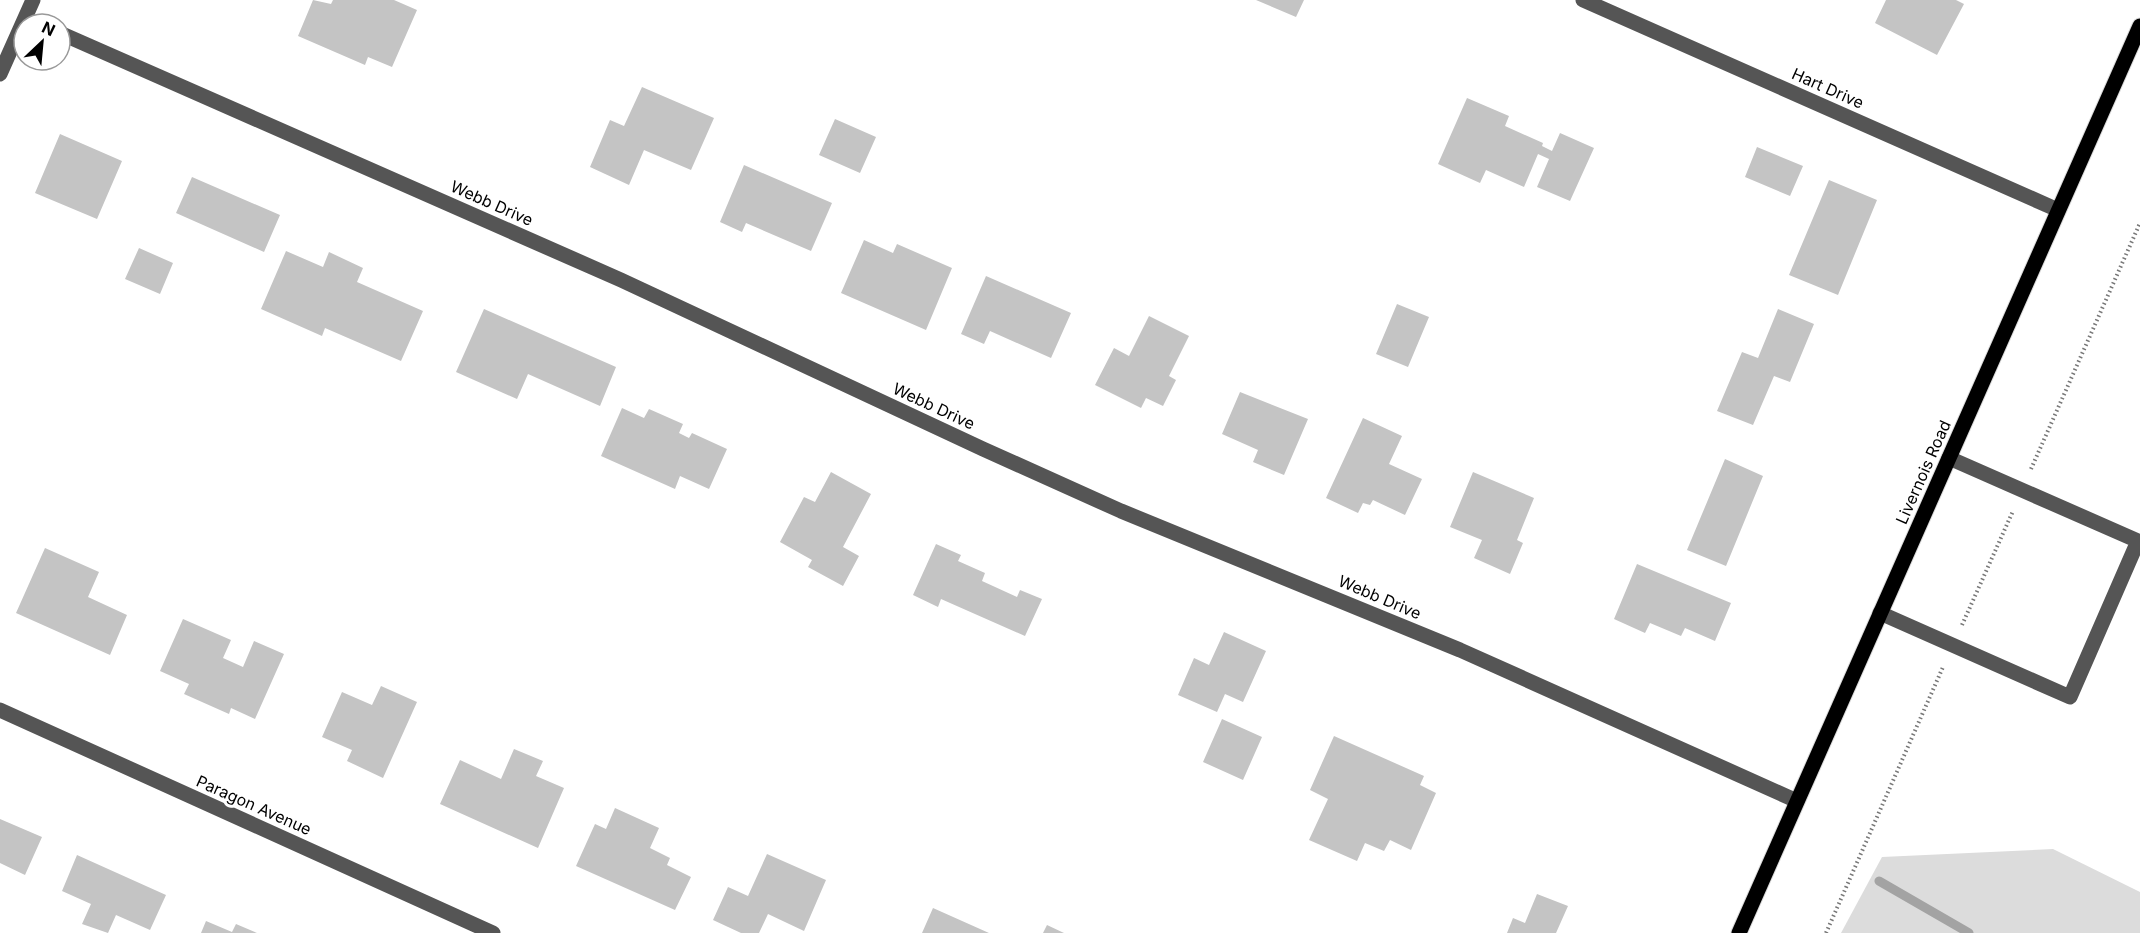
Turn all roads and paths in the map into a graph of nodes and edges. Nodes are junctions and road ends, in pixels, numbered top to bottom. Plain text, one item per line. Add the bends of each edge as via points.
1 (1583, 0) edge
2 (2140, 26) edge
3 (72, 38) edge
4 (12, 54) edge
5 (0, 74) edge
6 (2058, 210) junction
7 (2140, 223) edge
8 (1949, 458) junction
9 (2022, 490) junction
10 (2139, 542) edge
11 (1880, 614) junction
12 (1953, 645) junction
13 (0, 710) edge
14 (1797, 801) junction
15 (494, 933) edge
16 (1739, 933) edge
17 (1826, 933) edge

1 - 6 street, Hart Drive
2 - 6 main road, Livernois Road
3 - 14 street, Webb Drive via 621,280 1083,494 1460,650
4 - 5 street
6 - 8 main road, Livernois Road
7 - 9 path
8 - 9 street
8 - 11 main road, Livernois Road
9 - 10 street
9 - 12 path
10 - 12 street via 2070,697
11 - 12 street
11 - 14 main road, Livernois Road
12 - 17 path
13 - 15 street, Paragon Avenue
14 - 16 main road, Livernois Road

